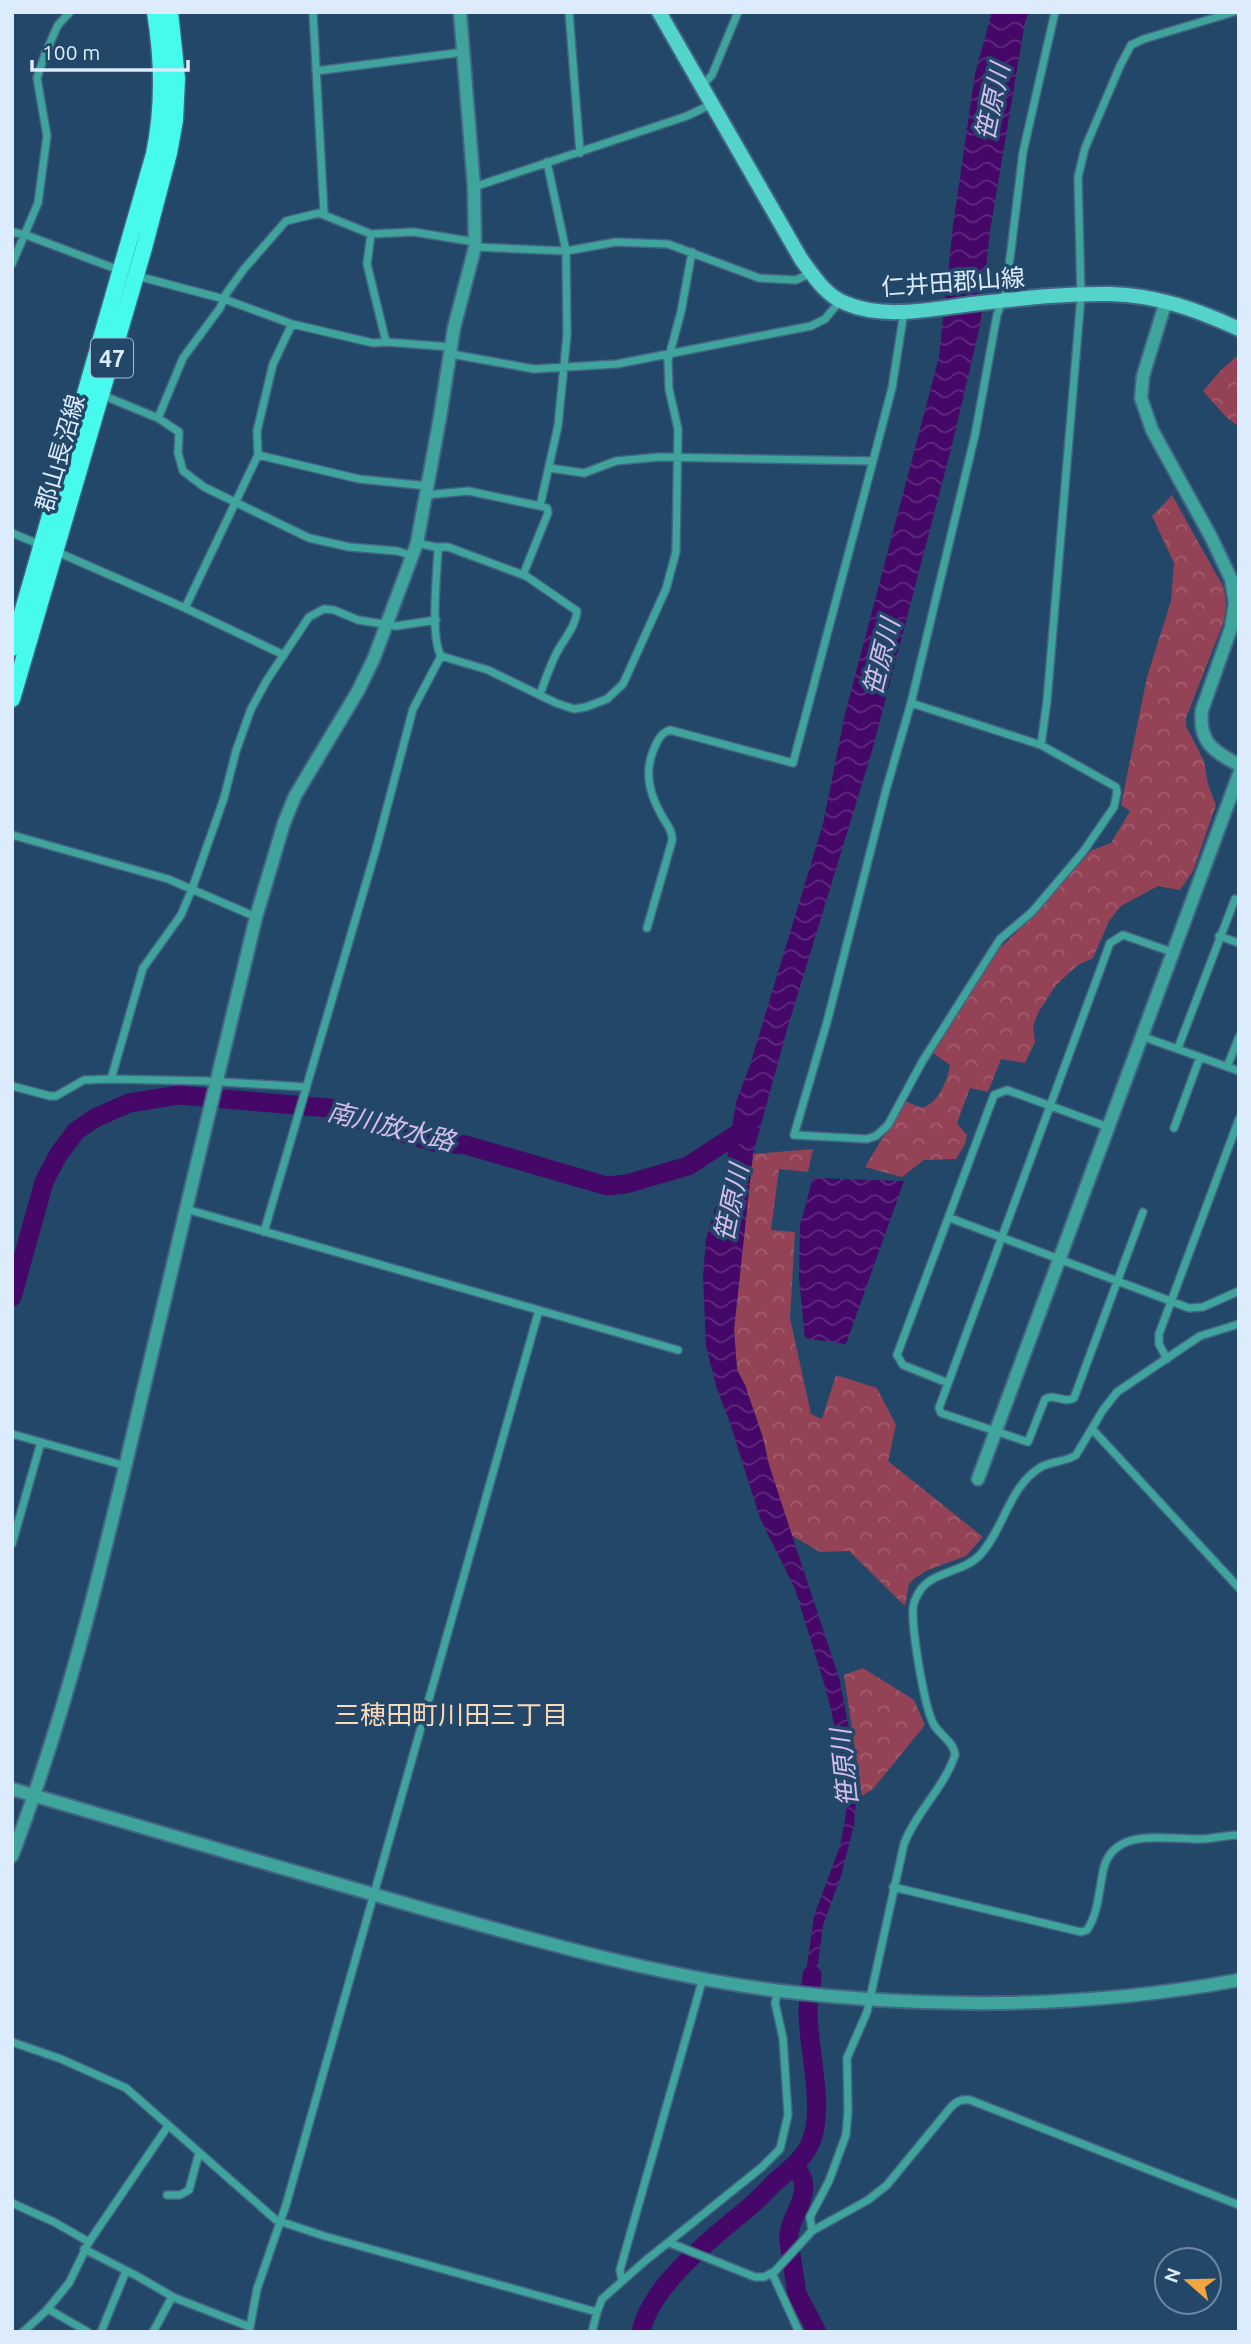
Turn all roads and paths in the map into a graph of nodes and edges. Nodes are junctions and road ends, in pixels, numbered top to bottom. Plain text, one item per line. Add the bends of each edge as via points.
1 (70, 12) edge
2 (156, 12) edge
3 (170, 12) edge
4 (313, 12) edge
5 (460, 12) edge
6 (569, 12) edge
7 (659, 12) edge
8 (738, 12) edge
9 (1055, 12) edge
10 (1234, 12) edge
11 (464, 52) junction
12 (316, 71) junction
13 (702, 86) junction
14 (712, 104) junction
15 (580, 153) junction
16 (547, 162) junction
17 (474, 187) junction
18 (324, 213) junction
19 (12, 232) edge
20 (371, 234) junction
21 (26, 235) junction
22 (475, 245) junction
23 (566, 251) junction
24 (692, 252) junction
25 (12, 264) edge
26 (129, 273) junction
27 (811, 273) junction
28 (1081, 296) junction
29 (224, 299) junction
30 (840, 300) junction
31 (999, 301) junction
32 (1166, 301) junction
33 (908, 311) junction
34 (292, 324) junction
35 (1239, 328) edge
36 (386, 342) junction
37 (451, 350) junction
38 (669, 354) junction
39 (564, 367) junction
40 (93, 391) junction
41 (158, 418) junction
42 (258, 455) junction
43 (677, 459) junction
44 (873, 461) junction
45 (549, 468) junction
46 (427, 490) junction
47 (236, 503) junction
48 (540, 506) junction
49 (12, 533) edge
50 (417, 543) junction
51 (436, 547) junction
52 (48, 548) junction
53 (413, 556) junction
54 (523, 575) junction
55 (185, 608) junction
56 (436, 620) junction
57 (387, 624) junction
58 (12, 648) edge
59 (284, 654) junction
60 (440, 656) junction
61 (540, 695) junction
62 (12, 699) edge
63 (911, 703) junction
64 (1041, 745) junction
65 (1239, 765) edge
66 (1239, 774) edge
67 (12, 835) edge
68 (192, 889) junction
69 (1234, 900) dead end
70 (256, 917) junction
71 (647, 928) dead end
72 (1219, 936) junction
73 (1239, 943) edge
74 (1172, 952) junction
75 (1141, 1035) junction
76 (1239, 1037) edge
77 (1178, 1048) junction
78 (1200, 1057) junction
79 (1227, 1067) junction
80 (1239, 1071) edge
81 (111, 1079) junction
82 (216, 1083) junction
83 (12, 1086) edge
84 (306, 1087) junction
85 (1051, 1105) junction
86 (1239, 1119) edge
87 (1108, 1127) junction
88 (1174, 1128) dead end
89 (186, 1209) junction
90 (1143, 1212) dead end
91 (950, 1218) junction
92 (264, 1232) junction
93 (1003, 1237) junction
94 (1059, 1259) junction
95 (1119, 1280) junction
96 (1239, 1291) edge
97 (1171, 1300) junction
98 (538, 1310) junction
99 (1239, 1324) edge
100 (678, 1350) dead end
101 (1167, 1359) junction
102 (948, 1382) junction
103 (1093, 1430) junction
104 (996, 1432) junction
105 (12, 1434) edge
106 (41, 1442) junction
107 (126, 1466) junction
108 (978, 1479) dead end
109 (12, 1544) edge
110 (1239, 1588) edge
111 (12, 1789) edge
112 (35, 1796) junction
113 (1239, 1835) edge
114 (12, 1856) edge
115 (893, 1887) junction
116 (374, 1895) junction
117 (703, 1978) junction
118 (1239, 1980) edge
119 (778, 1990) junction
120 (870, 2000) junction
121 (12, 2042) edge
122 (168, 2126) junction
123 (199, 2153) junction
124 (167, 2195) dead end
125 (12, 2203) edge
126 (1239, 2205) edge
127 (281, 2222) junction
128 (810, 2234) junction
129 (89, 2242) junction
130 (670, 2243) junction
131 (84, 2249) junction
132 (126, 2271) junction
133 (774, 2272) junction
134 (622, 2281) junction
135 (172, 2297) junction
136 (48, 2309) junction
137 (597, 2312) junction
138 (249, 2329) edge
139 (23, 2332) edge
140 (88, 2332) edge
141 (101, 2332) edge
142 (153, 2332) edge
143 (592, 2332) edge
144 (799, 2332) edge

1 - 21 street via 58,25 37,78 47,136 38,203
2 - 26 main road, 郡山長沼線 / 47 via 162,64 160,126
3 - 26 main road, 郡山長沼線 / 47 via 177,78 175,120 165,167
4 - 12 street
5 - 11 street
6 - 15 street
7 - 13 main road, 仁井田郡山線
8 - 13 street via 712,75
9 - 31 street via 1023,152 1006,291
10 - 28 street via 1135,42 1127,50 1080,166
11 - 12 street
11 - 17 street
12 - 18 street
13 - 14 main road, 仁井田郡山線
14 - 15 street
14 - 27 main road, 仁井田郡山線
15 - 16 street
16 - 17 street
16 - 23 street
17 - 22 street
18 - 20 street
18 - 29 street via 286,221
19 - 21 street
20 - 22 street via 414,232
20 - 36 street via 367,264
21 - 25 street
21 - 26 street
22 - 23 street
22 - 37 street
23 - 24 street via 616,242 668,244
23 - 39 street
24 - 27 street via 759,278 796,280
24 - 38 street
26 - 29 street
26 - 40 main road, 郡山長沼線 / 47
27 - 30 main road, 仁井田郡山線
28 - 31 main road, 仁井田郡山線
28 - 32 main road, 仁井田郡山線 via 1112,294
28 - 64 street
29 - 34 street
29 - 41 street via 183,358
30 - 33 main road, 仁井田郡山線 via 872,310
30 - 38 street via 825,319 811,326
31 - 33 main road, 仁井田郡山線
31 - 63 street via 975,435
32 - 35 main road, 仁井田郡山線
32 - 65 street via 1143,376 1141,398 1152,430 1231,579 1235,603 1231,628 1201,723 1216,753
33 - 44 street
34 - 36 street
34 - 42 street via 273,364 257,431
36 - 37 street
37 - 39 street via 534,369
37 - 46 street
38 - 39 street via 617,364
38 - 43 street
39 - 45 street
40 - 41 street
40 - 52 main road, 郡山長沼線 / 47
41 - 47 street via 180,433 178,453 183,471
42 - 46 street
42 - 47 street
43 - 44 street
43 - 45 street via 620,460 584,473
43 - 61 street via 673,565 623,684 607,699 580,708
44 - 71 street via 793,763 670,730 656,743 649,769 650,794 673,833
45 - 48 street
46 - 48 street via 468,491
46 - 50 street
47 - 53 street via 316,541
47 - 55 street
48 - 54 street via 548,513
49 - 52 street
50 - 51 street
50 - 53 street
51 - 54 street via 448,547
51 - 56 street
52 - 55 street
52 - 58 main road, 郡山長沼線 / 47
52 - 62 main road, 郡山長沼線 / 47
53 - 57 street
54 - 61 street via 577,611
55 - 59 street
56 - 57 street
56 - 60 street
57 - 59 street via 324,609 309,617
57 - 70 street via 358,691 295,796
59 - 68 street via 248,716
60 - 61 street via 488,670
60 - 84 street via 413,709
63 - 64 street
63 - 64 street via 794,1135 866,1139 888,1125 987,957 1000,939 1032,912 1106,821 1116,788
66 - 74 street
67 - 68 street
68 - 70 street
68 - 81 street via 181,915 143,968
69 - 72 street
70 - 82 street
72 - 73 street
72 - 77 street
74 - 75 street
74 - 85 street via 1123,935 1112,940
75 - 77 street
75 - 87 street
76 - 79 street
77 - 78 street
78 - 79 street
78 - 88 street
79 - 80 street
81 - 82 street
81 - 83 street via 79,1082 55,1096
82 - 84 street
82 - 89 street
84 - 92 street
85 - 87 street
85 - 91 street via 1007,1090 994,1095
85 - 93 street
86 - 97 street
87 - 94 street
89 - 92 street
89 - 107 street
90 - 95 street
91 - 93 street
91 - 102 street via 897,1355 902,1365
92 - 98 street
93 - 94 street
93 - 102 street
94 - 95 street
94 - 104 street
95 - 97 street
95 - 104 street via 1077,1395 1068,1401 1051,1396 1045,1399 1028,1442
96 - 97 street via 1197,1309
97 - 101 street via 1158,1341
98 - 100 street
98 - 116 street
99 - 101 street via 1199,1336
101 - 103 street via 1117,1392
102 - 104 street via 941,1412
103 - 110 street
103 - 115 street via 1076,1455 1043,1466 1028,1479 984,1552 918,1593 913,1609 926,1699 934,1724 955,1755 910,1828
104 - 108 street
105 - 106 street
106 - 107 street
106 - 109 street
107 - 112 street
111 - 112 street
112 - 114 street
112 - 116 street
113 - 115 street via 1135,1839 1120,1844 1107,1860 1092,1921 1081,1931
115 - 120 street
116 - 117 street via 606,1958
116 - 127 street
117 - 119 street
117 - 134 street via 620,2270
118 - 120 street via 1105,1999
119 - 120 street
119 - 130 street via 775,2003 783,2038 788,2115 783,2143 776,2155
120 - 128 street via 847,2058 846,2135 811,2214
121 - 122 street via 126,2088
122 - 123 street
122 - 129 street
123 - 124 street via 189,2190
123 - 127 street
125 - 129 street
126 - 128 street via 964,2099 951,2107 875,2195
127 - 137 street
127 - 138 street via 257,2289
128 - 133 street
129 - 131 street
130 - 133 street via 755,2277
130 - 134 street
131 - 132 street
131 - 136 street via 69,2283
132 - 135 street
132 - 141 street
133 - 144 street
134 - 137 street via 602,2299
135 - 138 street
135 - 142 street
136 - 139 street
136 - 140 street
137 - 143 street

